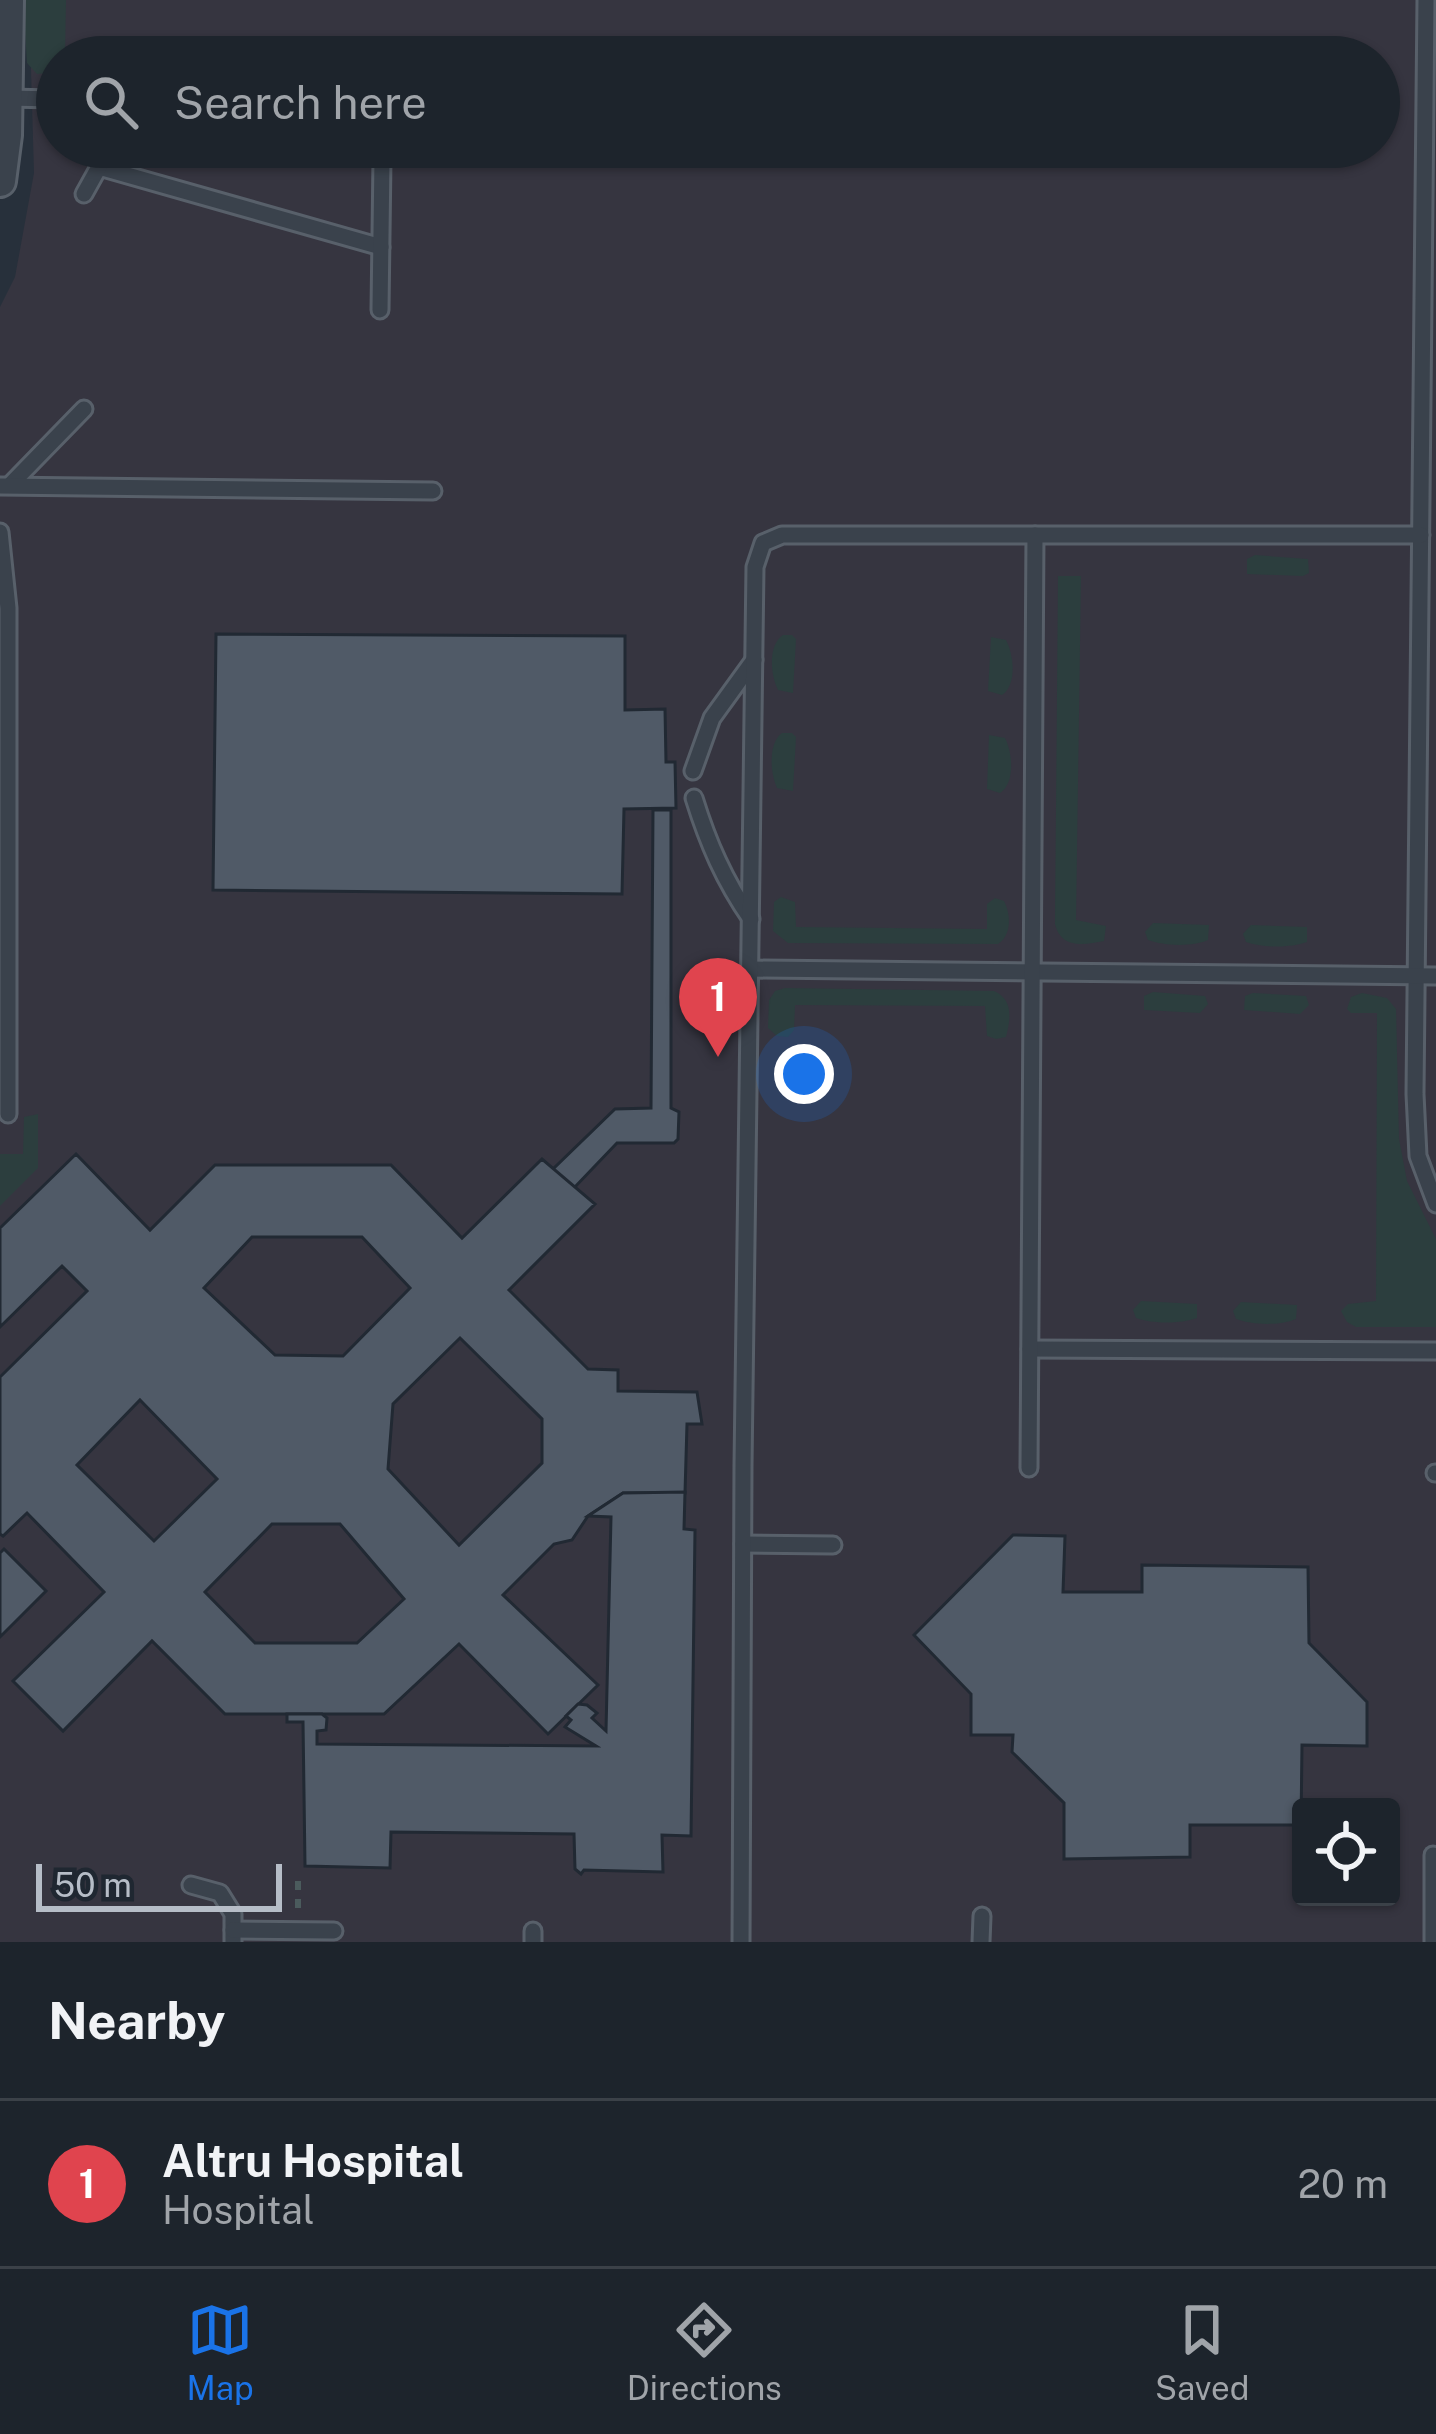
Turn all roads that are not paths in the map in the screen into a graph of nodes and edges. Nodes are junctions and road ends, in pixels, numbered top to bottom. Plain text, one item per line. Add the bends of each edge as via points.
1 (8, 0) edge
2 (1426, 0) edge
3 (6, 98) junction
4 (36, 99) edge
5 (98, 168) edge
6 (103, 168) edge
7 (382, 168) edge
8 (0, 182) edge
9 (84, 194) dead end
10 (381, 247) junction
11 (380, 310) dead end
12 (84, 409) dead end
13 (6, 485) edge
14 (433, 491) dead end
15 (0, 532) edge
16 (1035, 535) junction
17 (1420, 535) junction
18 (754, 660) junction
19 (693, 771) dead end
20 (694, 798) dead end
21 (752, 919) junction
22 (751, 969) junction
23 (1032, 971) junction
24 (1417, 976) junction
25 (1436, 976) edge
26 (8, 1114) dead end
27 (1436, 1204) edge
28 (1030, 1349) junction
29 (1436, 1351) edge
30 (1029, 1468) dead end
31 (742, 1544) junction
32 (833, 1545) dead end
33 (1433, 1855) edge
34 (191, 1885) dead end
35 (982, 1916) dead end
36 (334, 1930) dead end
37 (233, 1936) edge
38 (741, 1942) edge
39 (981, 1942) edge
40 (1433, 1942) edge

1 - 3 street
2 - 17 lane
3 - 4 lane
3 - 8 street
5 - 9 lane
6 - 10 lane
7 - 10 lane
10 - 11 lane
12 - 13 lane
13 - 14 lane
15 - 26 lane via 8,608
16 - 17 lane
16 - 18 lane via 782,535 763,543 755,567
16 - 23 lane
17 - 24 lane
18 - 19 lane via 712,718
18 - 21 lane
20 - 21 lane via 711,852
21 - 22 lane
22 - 23 lane
22 - 31 lane
23 - 24 lane
23 - 28 lane
24 - 25 lane
24 - 27 lane via 1418,1156
28 - 29 lane
28 - 30 lane
31 - 32 lane
31 - 38 lane
33 - 40 lane
34 - 37 lane via 220,1893 233,1913
35 - 39 lane
36 - 37 lane

